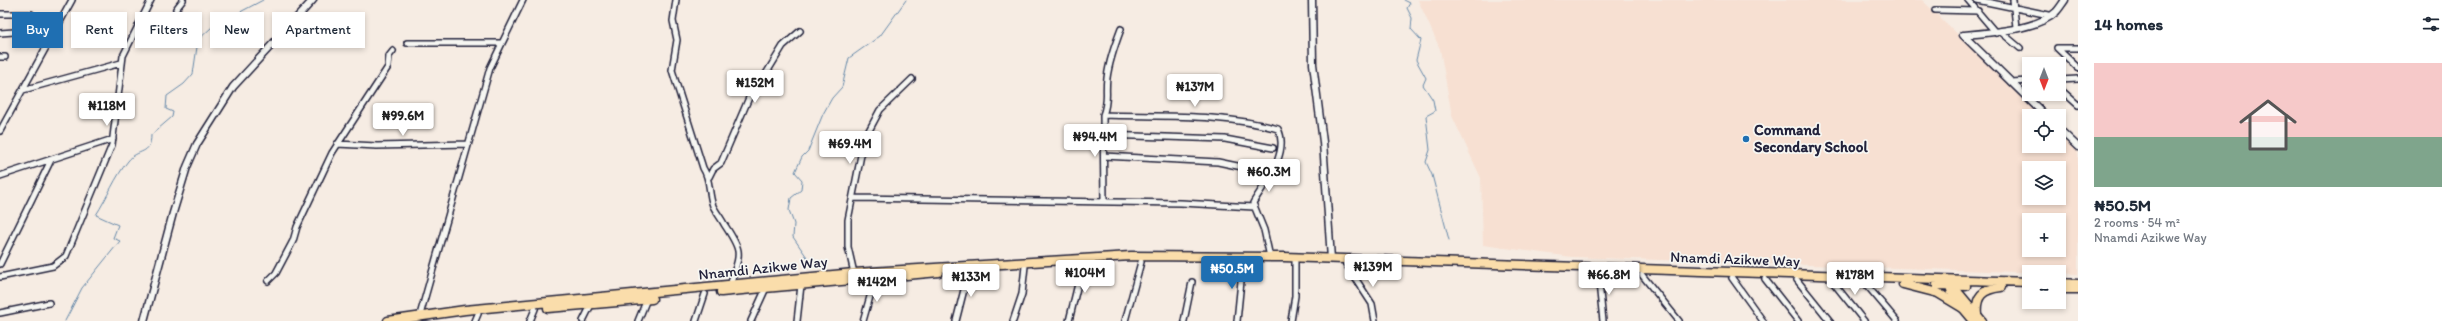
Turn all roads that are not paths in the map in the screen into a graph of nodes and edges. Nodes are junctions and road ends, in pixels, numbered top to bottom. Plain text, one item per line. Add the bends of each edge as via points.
1 (72, 0) edge
2 (151, 0) edge
3 (183, 0) edge
4 (313, 0) edge
5 (523, 0) edge
6 (676, 0) edge
7 (1312, 0) edge
8 (1968, 0) edge
9 (1977, 0) edge
10 (2013, 0) edge
11 (2065, 0) edge
12 (1985, 1) edge
13 (2014, 7) junction
14 (176, 9) dead end
15 (1935, 10) dead end
16 (1978, 10) junction
17 (0, 14) edge
18 (12, 14) edge
19 (2049, 15) junction
20 (2016, 27) junction
21 (1121, 30) dead end
22 (800, 31) dead end
23 (12, 32) edge
24 (1998, 32) junction
25 (0, 33) edge
26 (407, 43) dead end
27 (502, 43) junction
28 (2020, 48) dead end
29 (2078, 48) edge
30 (393, 50) dead end
31 (121, 63) junction
32 (2076, 63) edge
33 (2078, 68) edge
34 (912, 79) dead end
35 (2078, 79) edge
36 (2066, 80) edge
37 (2022, 81) edge
38 (2011, 82) junction
39 (23, 90) junction
40 (2066, 94) edge
41 (2078, 105) edge
42 (2039, 109) edge
43 (1104, 116) junction
44 (0, 131) edge
45 (1104, 135) junction
46 (2066, 136) edge
47 (113, 139) junction
48 (337, 144) junction
49 (468, 144) junction
50 (1273, 148) dead end
51 (2078, 148) edge
52 (1104, 156) junction
53 (51, 160) junction
54 (0, 176) edge
55 (709, 177) junction
56 (1269, 178) junction
57 (853, 198) junction
58 (1104, 201) junction
59 (1254, 208) junction
60 (1270, 257) junction
61 (1331, 259) junction
62 (1242, 261) junction
63 (1141, 262) junction
64 (1295, 262) junction
65 (1083, 263) junction
66 (0, 264) edge
67 (1346, 264) junction
68 (1025, 266) junction
69 (969, 270) junction
70 (854, 273) junction
71 (1598, 273) junction
72 (1642, 275) junction
73 (0, 277) edge
74 (1732, 278) junction
75 (875, 279) junction
76 (1765, 279) junction
77 (1922, 279) junction
78 (1797, 280) junction
79 (1960, 280) junction
80 (268, 281) dead end
81 (1832, 281) junction
82 (1192, 282) dead end
83 (1864, 282) junction
84 (2022, 282) edge
85 (2066, 283) edge
86 (1903, 284) junction
87 (2078, 284) edge
88 (801, 285) junction
89 (730, 286) junction
90 (1950, 286) junction
91 (2002, 287) junction
92 (766, 288) junction
93 (2022, 288) edge
94 (2066, 289) edge
95 (2078, 290) edge
96 (705, 294) junction
97 (647, 299) junction
98 (49, 303) dead end
99 (591, 305) junction
100 (1963, 308) junction
101 (535, 309) junction
102 (0, 313) edge
103 (420, 318) edge
104 (476, 318) edge
105 (1978, 319) edge
106 (144, 321) edge
107 (388, 321) edge
108 (530, 321) edge
109 (583, 321) edge
110 (638, 321) edge
111 (696, 321) edge
112 (751, 321) edge
113 (797, 321) edge
114 (863, 321) edge
115 (956, 321) edge
116 (1014, 321) edge
117 (1069, 321) edge
118 (1125, 321) edge
119 (1184, 321) edge
120 (1237, 321) edge
121 (1291, 321) edge
122 (1375, 321) edge
123 (1603, 321) edge
124 (1680, 321) edge
125 (1763, 321) edge
126 (1798, 321) edge
127 (1830, 321) edge
128 (1864, 321) edge
129 (1897, 321) edge

1 - 39 street
2 - 31 street
3 - 14 street
4 - 106 street via 233,87 197,144 173,213
5 - 27 street
6 - 55 street via 674,21 677,40 672,70 703,168
7 - 61 street via 1313,64 1323,142
8 - 16 street
9 - 12 street
10 - 13 street
11 - 19 street via 2059,9
12 - 13 street
13 - 19 street
13 - 20 street
15 - 16 street
16 - 24 street
17 - 18 street
19 - 20 street via 2040,21
20 - 24 street
21 - 43 street via 1106,82 1108,104
22 - 55 street via 783,46 758,87 751,93 721,163 713,169
23 - 25 street
24 - 28 street
24 - 38 street via 1963,35
26 - 27 street
27 - 49 street via 490,68
29 - 32 street via 2057,48
30 - 48 street via 389,56 388,67
31 - 39 street
31 - 47 street via 123,74
32 - 33 street
34 - 57 street via 880,110 869,129 864,140
35 - 36 street
37 - 38 street
38 - 42 street
39 - 44 street
40 - 41 street
43 - 45 street
43 - 56 street via 1213,118 1250,121 1278,129 1282,136 1276,165
45 - 50 street via 1225,139
45 - 52 street
46 - 51 street
47 - 53 street
47 - 73 street via 100,178 63,260 53,266
48 - 49 street
48 - 80 street via 297,227 293,241 276,273
49 - 103 street via 457,192
52 - 56 street via 1218,162 1242,167
52 - 58 street
53 - 54 street
53 - 66 street
55 - 89 street via 709,193 714,208 740,250
56 - 59 street via 1254,199
57 - 58 street
57 - 70 street via 848,220 848,247
58 - 59 street
59 - 60 street via 1264,230
60 - 61 main road, Nnamdi Azikwe Way
60 - 70 main road, Nnamdi Azikwe Way via 1111,257
61 - 77 main road, Nnamdi Azikwe Way
62 - 63 main road, Nnamdi Azikwe Way
62 - 64 main road, Nnamdi Azikwe Way
62 - 120 street
63 - 65 main road, Nnamdi Azikwe Way
63 - 118 street
64 - 67 main road, Nnamdi Azikwe Way
64 - 121 street via 1295,296
65 - 68 main road, Nnamdi Azikwe Way
65 - 117 street
67 - 71 main road, Nnamdi Azikwe Way
67 - 122 street via 1372,304
68 - 69 main road, Nnamdi Azikwe Way
68 - 116 street via 1022,294
69 - 75 main road, Nnamdi Azikwe Way
69 - 115 street
70 - 89 main road, Nnamdi Azikwe Way
71 - 72 main road, Nnamdi Azikwe Way
71 - 123 street
72 - 74 main road, Nnamdi Azikwe Way
72 - 124 street
74 - 76 main road, Nnamdi Azikwe Way
74 - 125 street
75 - 88 main road, Nnamdi Azikwe Way
75 - 114 street
76 - 78 main road, Nnamdi Azikwe Way
76 - 126 street
77 - 79 main road, Nnamdi Azikwe Way
77 - 90 main road
78 - 81 main road, Nnamdi Azikwe Way
78 - 127 street
79 - 84 main road, Nnamdi Azikwe Way
79 - 90 main road
81 - 83 main road, Nnamdi Azikwe Way
81 - 128 street
82 - 119 street
83 - 86 main road, Nnamdi Azikwe Way
83 - 129 street
85 - 87 main road
86 - 90 main road, Nnamdi Azikwe Way
86 - 100 main road via 1933,291
88 - 92 main road, Nnamdi Azikwe Way
88 - 113 street
89 - 103 main road, Nnamdi Azikwe Way
90 - 91 main road, Nnamdi Azikwe Way
90 - 100 main road via 1953,296
90 - 105 main road
91 - 93 main road, Nnamdi Azikwe Way
91 - 105 main road via 1988,288 1980,294 1976,303
92 - 96 main road, Nnamdi Azikwe Way
92 - 112 street
94 - 95 main road
96 - 97 main road, Nnamdi Azikwe Way
96 - 111 street
97 - 99 main road, Nnamdi Azikwe Way
97 - 110 street
98 - 102 street
99 - 101 main road, Nnamdi Azikwe Way
99 - 109 street
100 - 105 main road
101 - 104 main road, Nnamdi Azikwe Way
101 - 108 street
103 - 104 main road, Nnamdi Azikwe Way
103 - 107 main road, Nnamdi Azikwe Way

